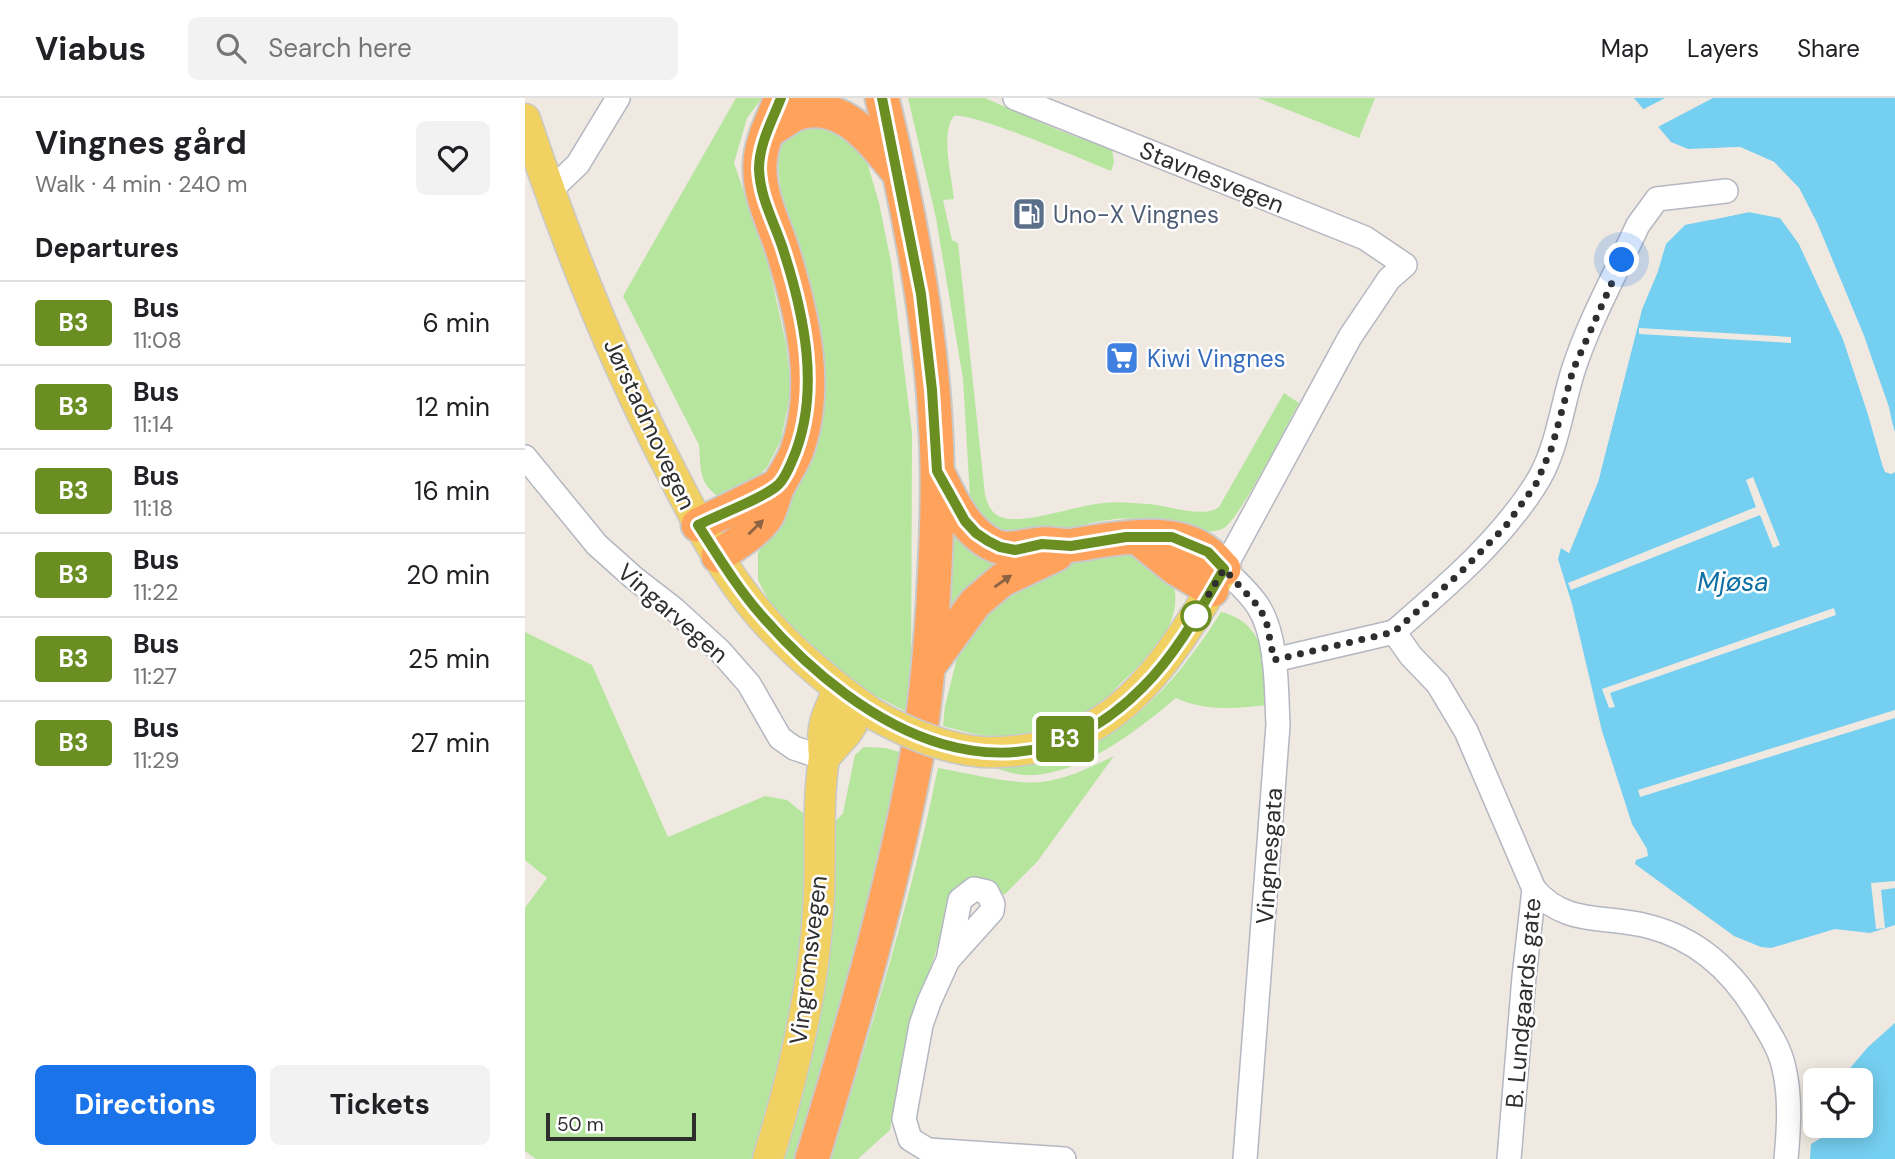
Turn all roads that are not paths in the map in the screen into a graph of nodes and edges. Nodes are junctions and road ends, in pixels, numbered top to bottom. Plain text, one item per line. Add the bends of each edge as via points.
1 (618, 98) edge
2 (781, 98) edge
3 (882, 98) edge
4 (1015, 98) edge
5 (525, 119) edge
6 (768, 132) junction
7 (899, 173) junction
8 (550, 191) junction
9 (1726, 191) dead end
10 (525, 457) edge
11 (937, 471) junction
12 (779, 485) junction
13 (698, 525) junction
14 (1071, 546) junction
15 (718, 556) junction
16 (1218, 580) junction
17 (1394, 632) junction
18 (1274, 660) junction
19 (929, 666) junction
20 (839, 690) junction
21 (868, 710) junction
22 (824, 758) junction
23 (1534, 889) junction
24 (948, 960) dead end
25 (768, 1159) edge
26 (812, 1159) edge
27 (1064, 1159) edge
28 (1245, 1159) edge
29 (1509, 1159) edge
30 (1786, 1159) edge

1 - 8 street via 578,164
2 - 6 highway
3 - 7 highway
4 - 16 street, Stavnesvegen via 1365,238 1405,265 1389,279 1350,337
5 - 8 main road, Jørstadmovegen
6 - 7 highway via 795,114 831,110 854,121
6 - 12 highway via 759,161 761,183 794,288 807,370 801,438
7 - 11 highway via 928,341
8 - 13 main road, Jørstadmovegen via 651,435
9 - 17 street via 1657,200 1649,208 1573,370 1552,447 1536,484 1505,527
10 - 22 street, Vingarvegen via 597,545 720,651 749,684 780,738
11 - 14 highway via 965,521 988,541 1015,550 1042,544
11 - 19 highway
12 - 13 highway
15 -> 12 highway via 767,516
13 - 15 main road, Jørstadmovegen
14 - 16 highway via 1113,538 1172,537 1208,552
19 -> 14 highway via 981,597 1019,570
15 - 20 main road, Jørstadmovegen via 759,614
16 - 18 street, Vingnesgata via 1258,606 1266,620
16 - 21 main road, bridge via 1172,653 1143,687 1075,736 1019,752 969,751 909,733
17 - 18 street
17 - 23 street, B. Lundgaards gate via 1438,684 1466,731
18 - 28 street, Vingnesgata via 1276,766
19 - 26 highway via 898,852
20 - 21 main road, Jørstadmovegen
20 - 22 main road, Vingromsvegen via 823,726
21 - 22 main road
22 - 25 main road, Vingromsvegen via 819,899 811,970 787,1099
23 - 29 street, B. Lundgaards gate
23 - 30 street via 1557,909 1674,934 1719,962 1756,1010 1783,1063 1789,1105
24 - 27 street via 921,1025 904,1119 910,1139 928,1150

